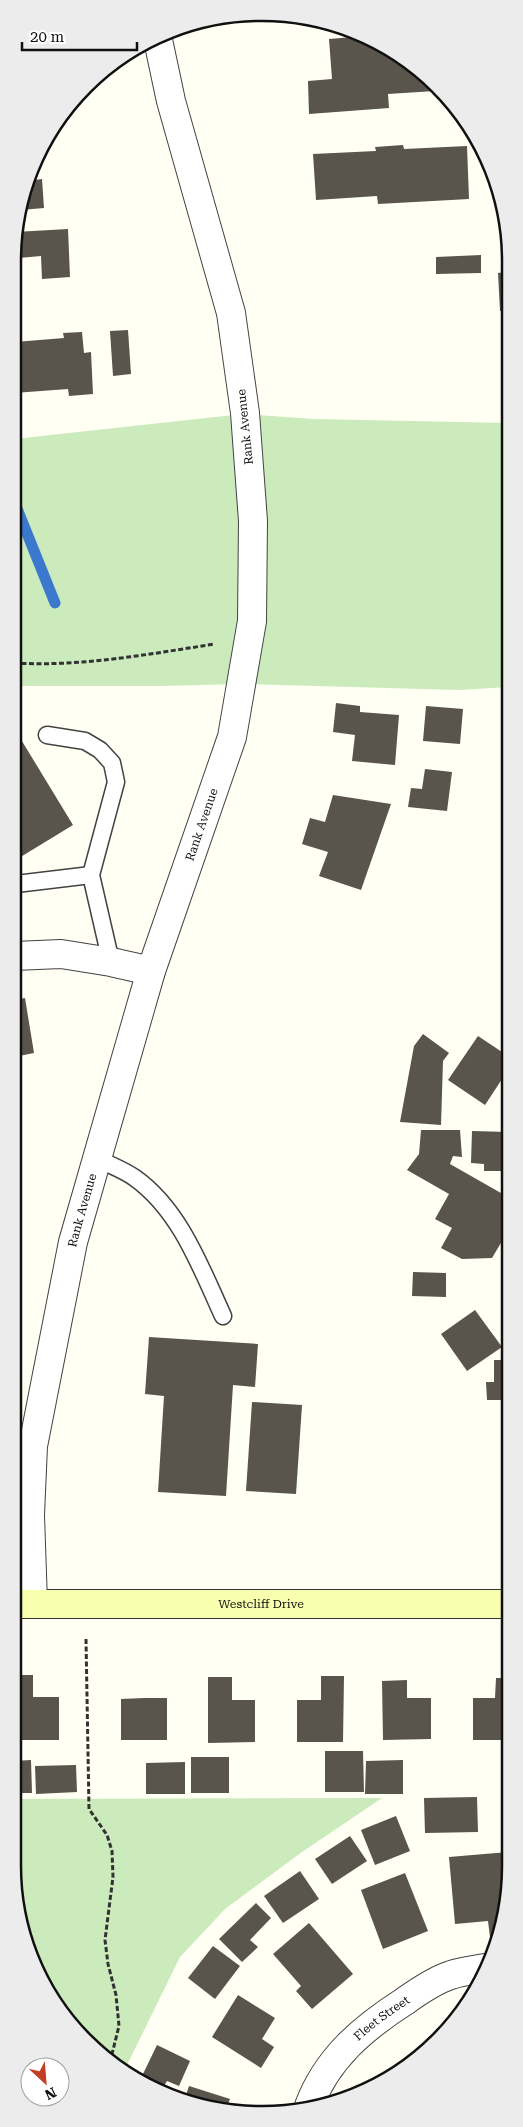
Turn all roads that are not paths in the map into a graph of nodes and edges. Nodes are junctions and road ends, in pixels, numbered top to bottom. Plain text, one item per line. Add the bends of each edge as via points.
1 (159, 44) edge
2 (47, 735) dead end
3 (91, 874) junction
4 (21, 883) edge
5 (21, 956) edge
6 (111, 962) junction
7 (151, 971) junction
8 (98, 1159) junction
9 (224, 1316) dead end
10 (23, 1603) edge
11 (502, 1604) edge
12 (478, 1969) edge
13 (311, 2100) edge

1 - 7 street, Rank Avenue via 231,313 245,413 253,521 252,620 232,737
2 - 3 lane via 85,741 112,763 116,782
3 - 4 lane
3 - 6 lane
5 - 6 street via 61,954
6 - 7 street
7 - 8 street, Rank Avenue
8 - 9 lane via 135,1178 155,1196 197,1259
8 - 10 street, Rank Avenue via 73,1242 34,1446
10 - 11 street, Westcliff Drive
12 - 13 street, Fleet Street via 451,1975 422,1989 371,2023 341,2052 316,2086

